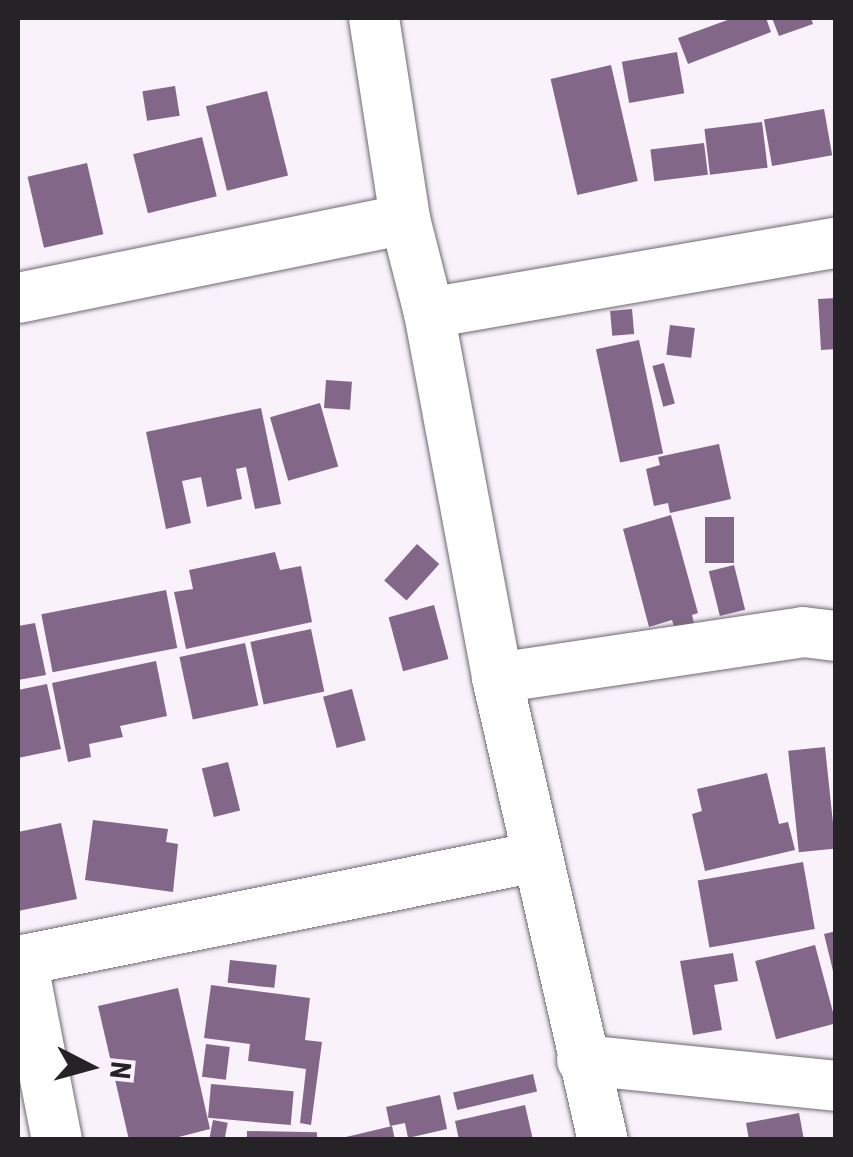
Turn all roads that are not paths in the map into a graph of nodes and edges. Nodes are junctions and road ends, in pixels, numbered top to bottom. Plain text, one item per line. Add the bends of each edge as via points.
1 (374, 18) edge
2 (405, 218) junction
3 (836, 243) edge
4 (18, 298) edge
5 (429, 314) junction
6 (836, 636) edge
7 (497, 678) junction
8 (536, 857) junction
9 (20, 960) edge
10 (582, 1060) junction
11 (836, 1086) edge
12 (57, 1140) edge
13 (603, 1140) edge

1 - 2 street
2 - 4 street
2 - 5 street
3 - 5 street
5 - 7 street
6 - 7 street via 803,632
7 - 8 street
8 - 9 street
8 - 10 street
9 - 12 street
10 - 11 street
10 - 13 street

